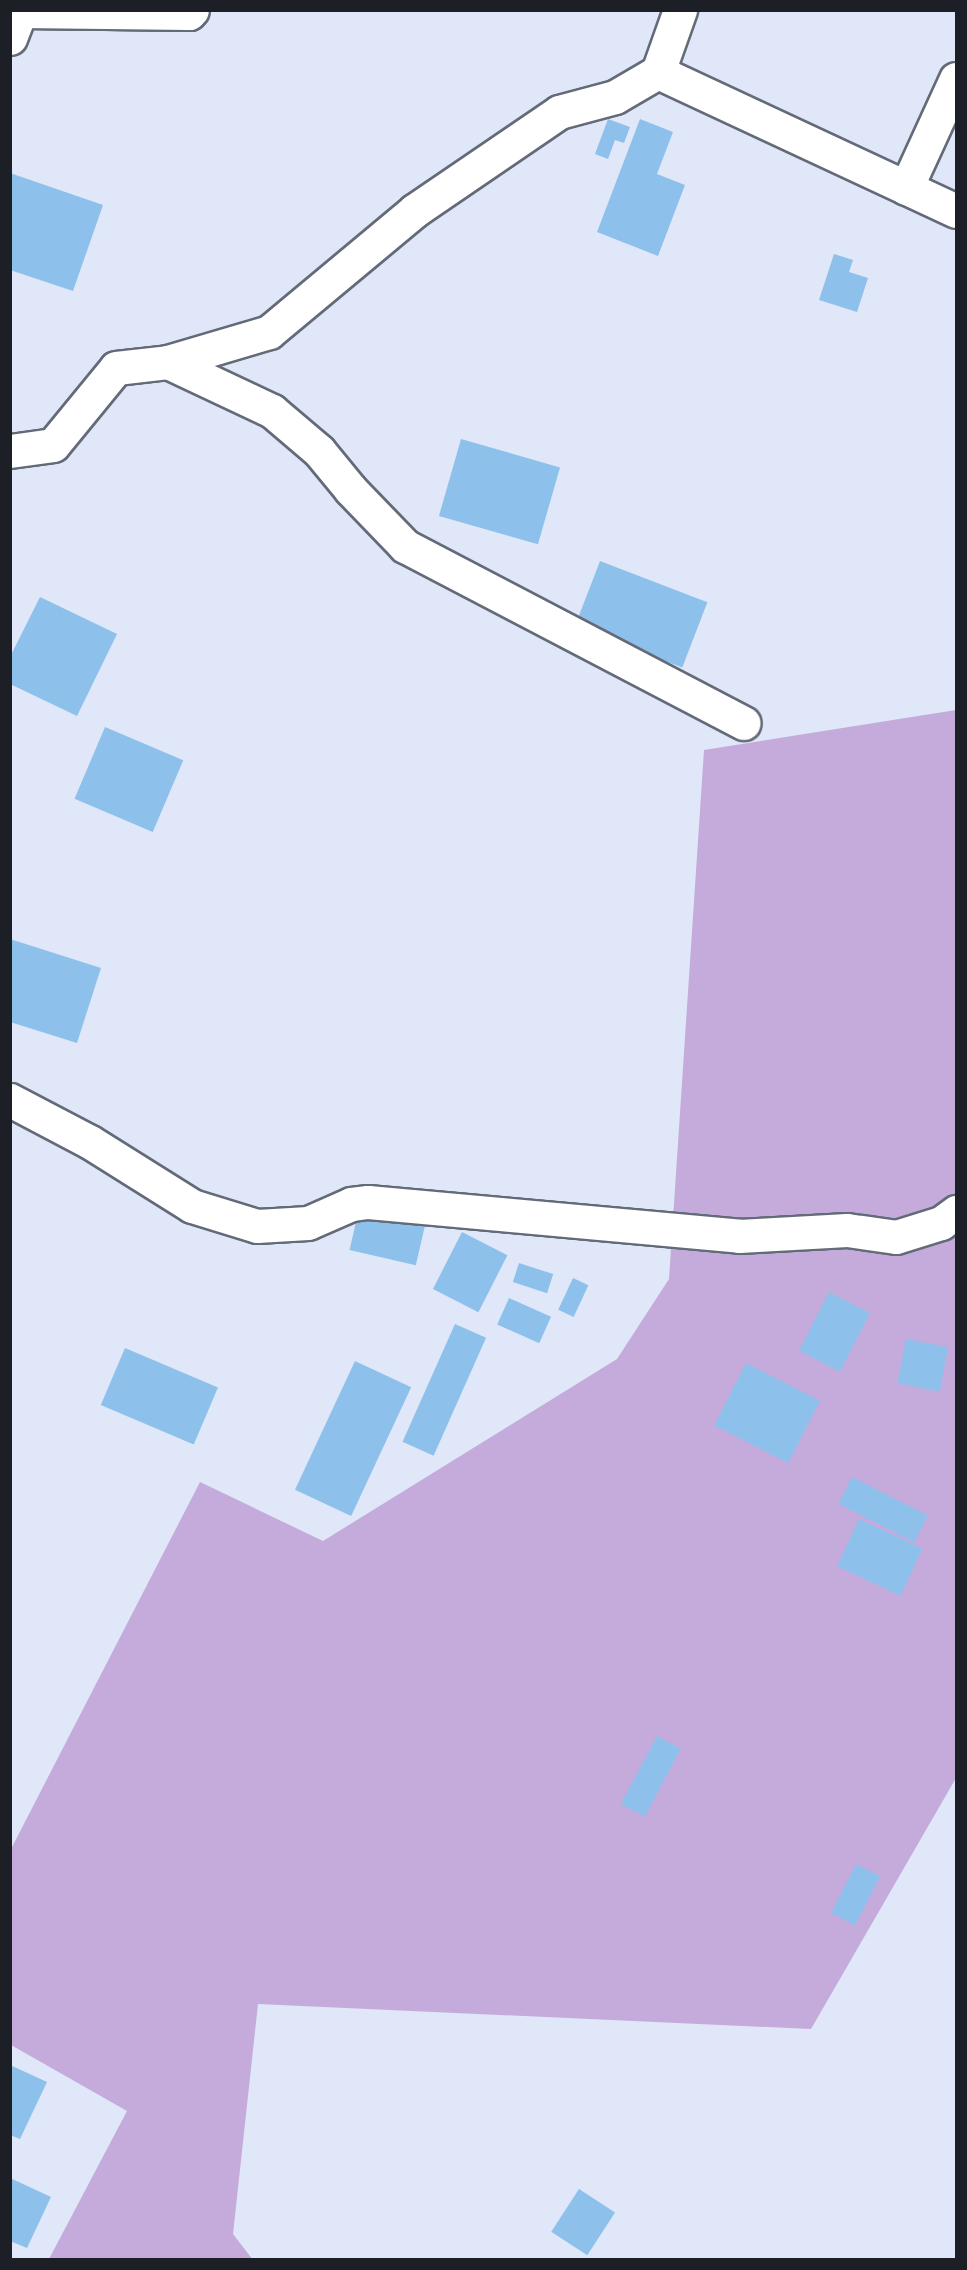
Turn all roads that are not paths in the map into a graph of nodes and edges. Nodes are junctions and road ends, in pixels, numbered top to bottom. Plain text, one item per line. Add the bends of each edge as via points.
1 (192, 10) edge
2 (680, 10) edge
3 (20, 11) edge
4 (10, 38) edge
5 (658, 72) junction
6 (957, 79) edge
7 (906, 188) junction
8 (957, 211) edge
9 (168, 362) junction
10 (10, 451) edge
11 (743, 723) dead end
12 (10, 1100) edge
13 (957, 1212) edge

1 - 3 street
2 - 5 street
3 - 4 street
5 - 7 street
5 - 9 street via 615,97 559,112 414,211 269,332
6 - 7 street
7 - 8 street
9 - 10 street via 116,368 53,445
9 - 11 street via 272,411 319,451 405,546
12 - 13 street via 90,1142 192,1206 257,1226 308,1223 351,1204 368,1202 739,1236 847,1230 896,1237 941,1223

